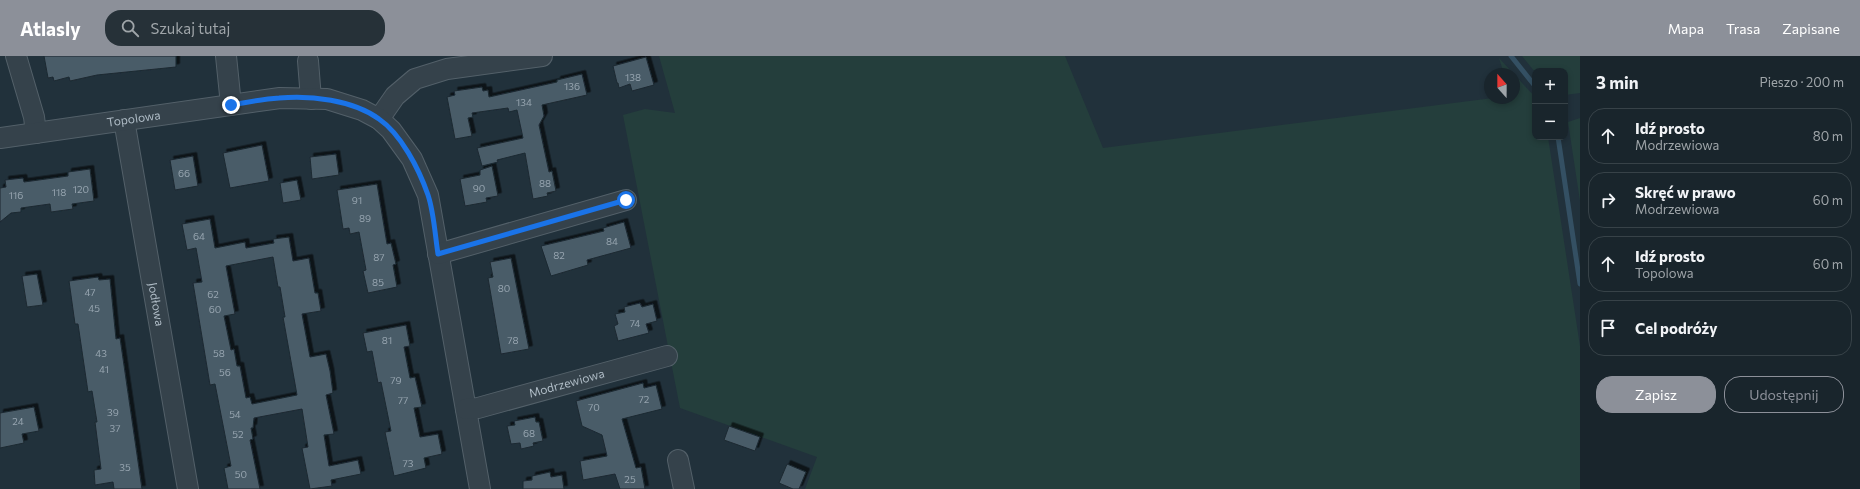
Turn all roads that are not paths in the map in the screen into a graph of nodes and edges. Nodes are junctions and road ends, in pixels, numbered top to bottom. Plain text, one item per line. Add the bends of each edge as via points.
1 (16, 56) edge
2 (226, 56) edge
3 (542, 56) edge
4 (308, 61) dead end
5 (310, 98) junction
6 (231, 105) junction
7 (379, 119) junction
8 (124, 120) junction
9 (36, 133) junction
10 (0, 138) edge
11 (626, 200) dead end
12 (438, 254) junction
13 (667, 356) dead end
14 (466, 409) junction
15 (678, 460) dead end
16 (188, 489) edge
17 (480, 489) edge
18 (684, 489) edge

1 - 9 street via 34,117
2 - 6 street
3 - 7 street via 446,69 416,79 395,96
4 - 5 street
5 - 6 street, Topolowa via 280,98
5 - 7 street, Topolowa via 327,99 362,110
6 - 8 street, Topolowa
7 - 12 street via 391,130 412,159 428,195
8 - 9 street, Topolowa
8 - 16 street, Jodłowa
9 - 10 street, Topolowa
11 - 12 street
12 - 14 street
13 - 14 street, Modrzewiowa via 478,408
14 - 17 street
15 - 18 street

